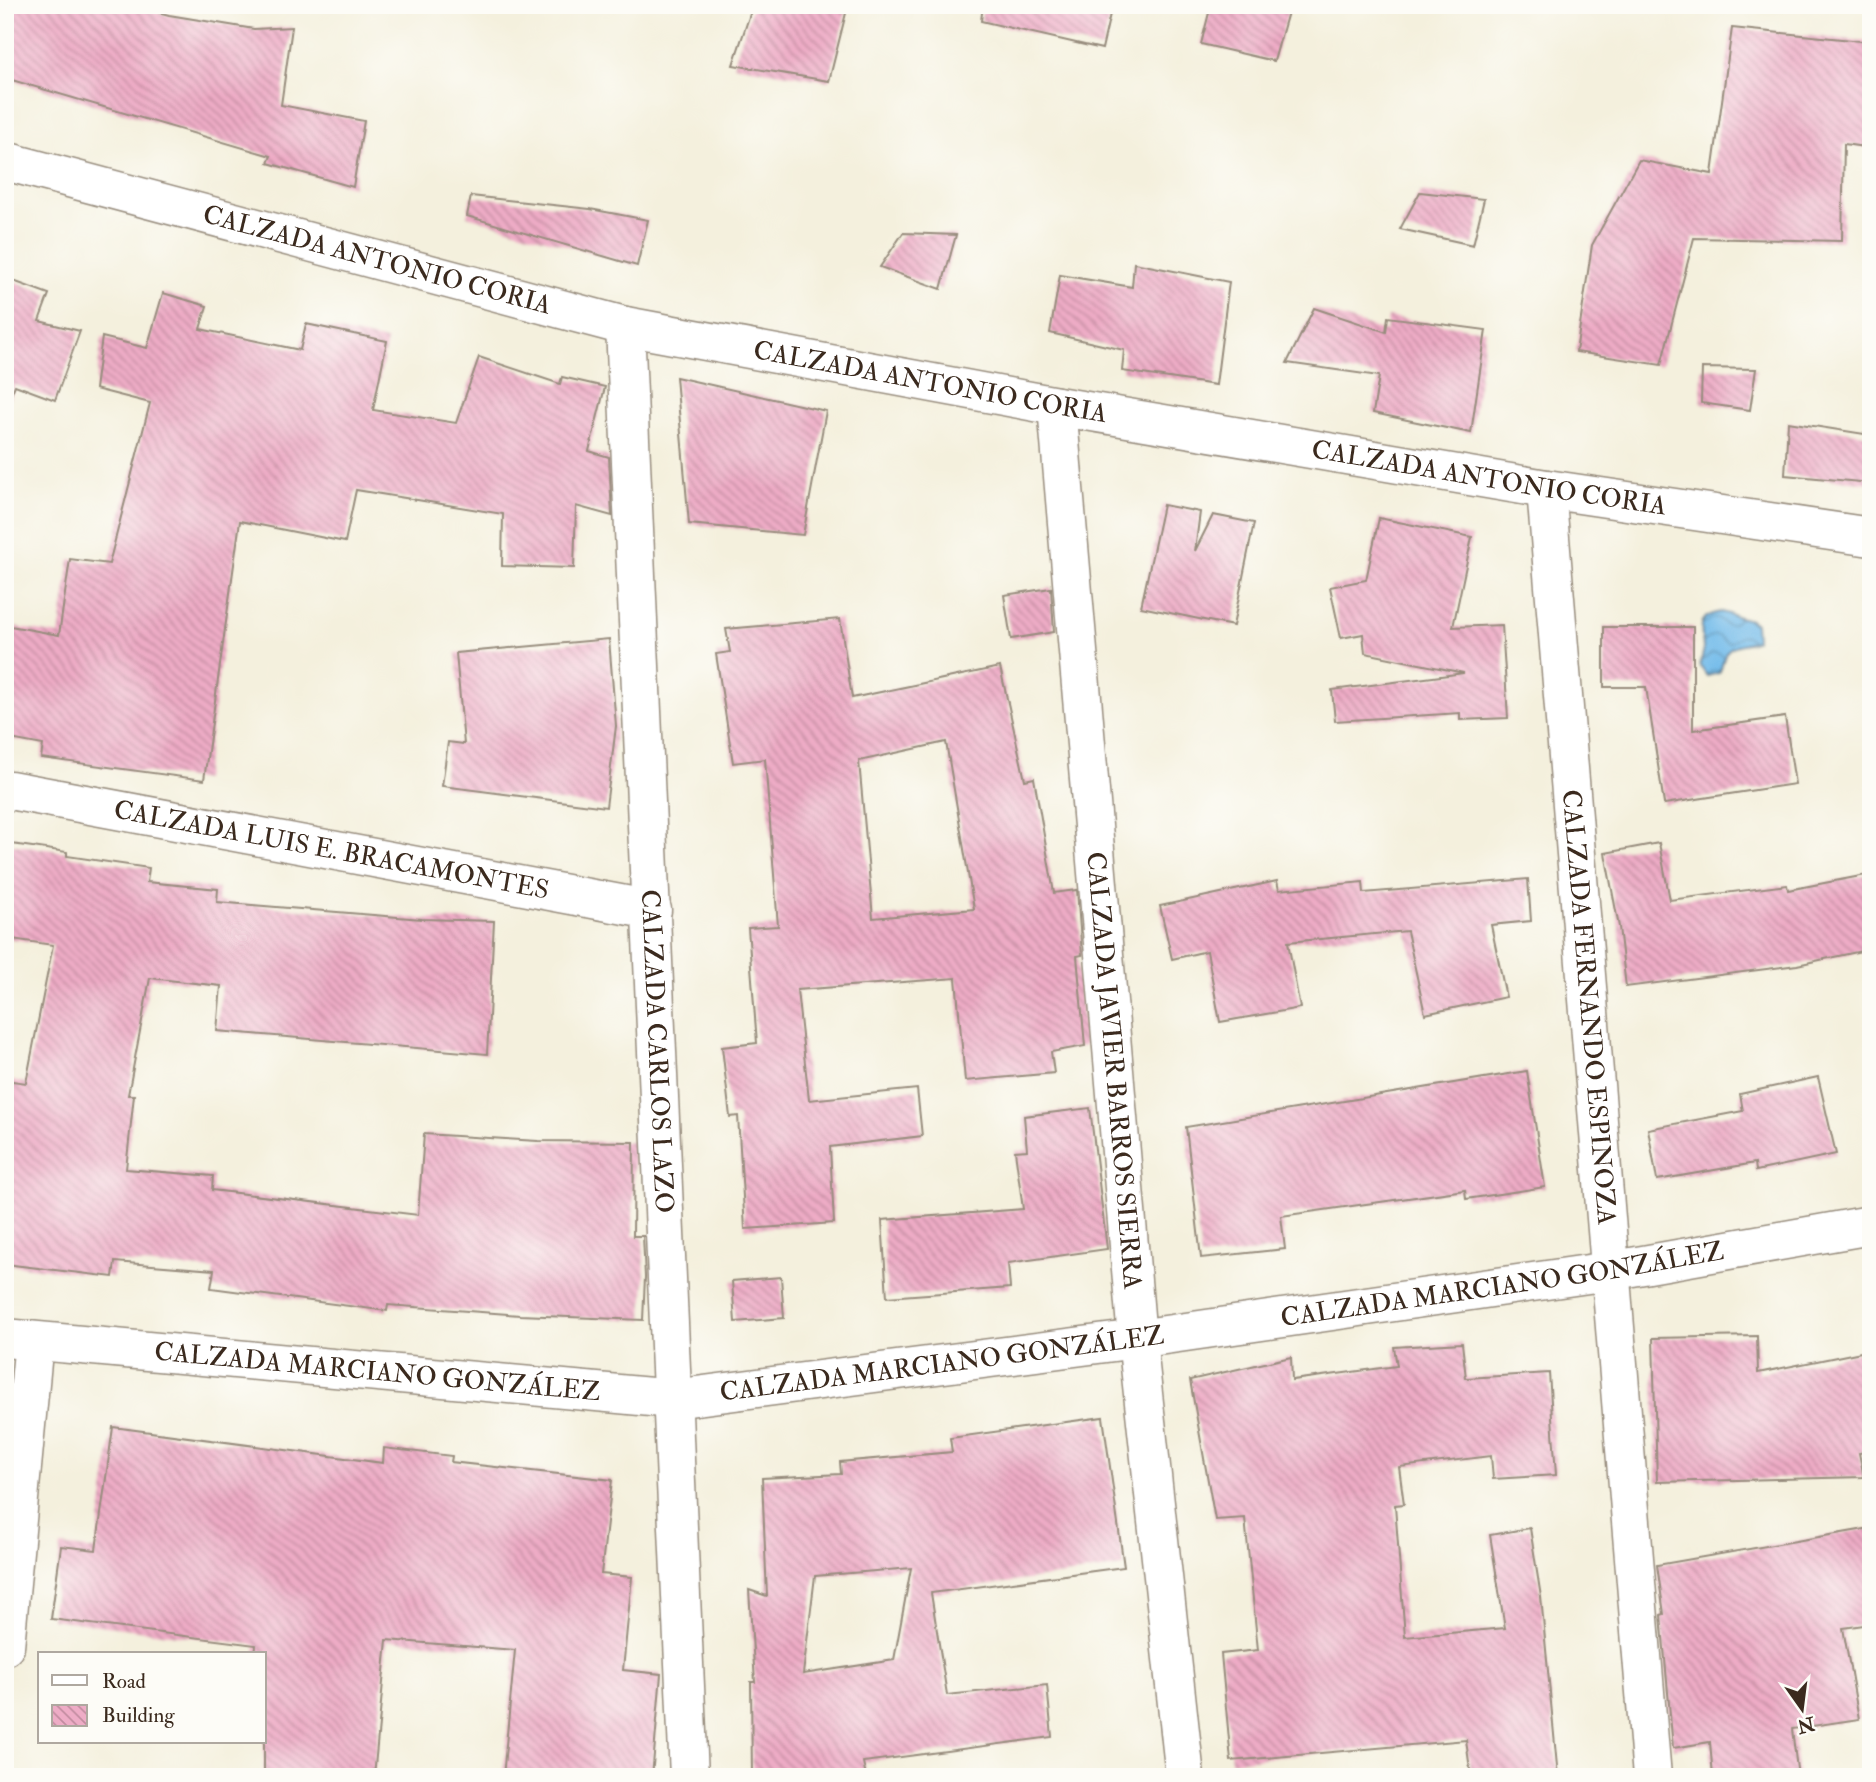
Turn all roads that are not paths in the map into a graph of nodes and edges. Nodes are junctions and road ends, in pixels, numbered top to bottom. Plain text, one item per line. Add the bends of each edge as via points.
1 (5, 162) edge
2 (625, 326) junction
3 (1057, 406) junction
4 (1546, 489) junction
5 (1871, 537) edge
6 (10, 790) dead end
7 (652, 910) junction
8 (1871, 1224) edge
9 (1609, 1272) junction
10 (20, 1339) edge
11 (1136, 1339) junction
12 (673, 1399) junction
13 (5, 1646) edge
14 (689, 1777) edge
15 (1185, 1777) edge
16 (1652, 1777) edge

1 - 2 street, CALZADA ANTONIO CORIA
2 - 3 street, CALZADA ANTONIO CORIA
2 - 7 street, CALZADA CARLOS LAZO
3 - 4 street, CALZADA ANTONIO CORIA
3 - 11 street, CALZADA JAVIER BARROS SIERRA
4 - 5 street, CALZADA ANTONIO CORIA
4 - 9 street, CALZADA FERNANDO ESPINOZA
6 - 7 street, CALZADA LUIS E. BRACAMONTES
7 - 12 street, CALZADA CARLOS LAZO
8 - 9 street, CALZADA MARCIANO GONZÁLEZ
9 - 11 street, CALZADA MARCIANO GONZÁLEZ
9 - 16 street, CALZADA FERNANDO ESPINOZA
10 - 12 street, CALZADA MARCIANO GONZÁLEZ
10 - 13 street
11 - 12 street, CALZADA MARCIANO GONZÁLEZ
11 - 15 street, CALZADA JAVIER BARROS SIERRA
12 - 14 street, CALZADA CARLOS LAZO

